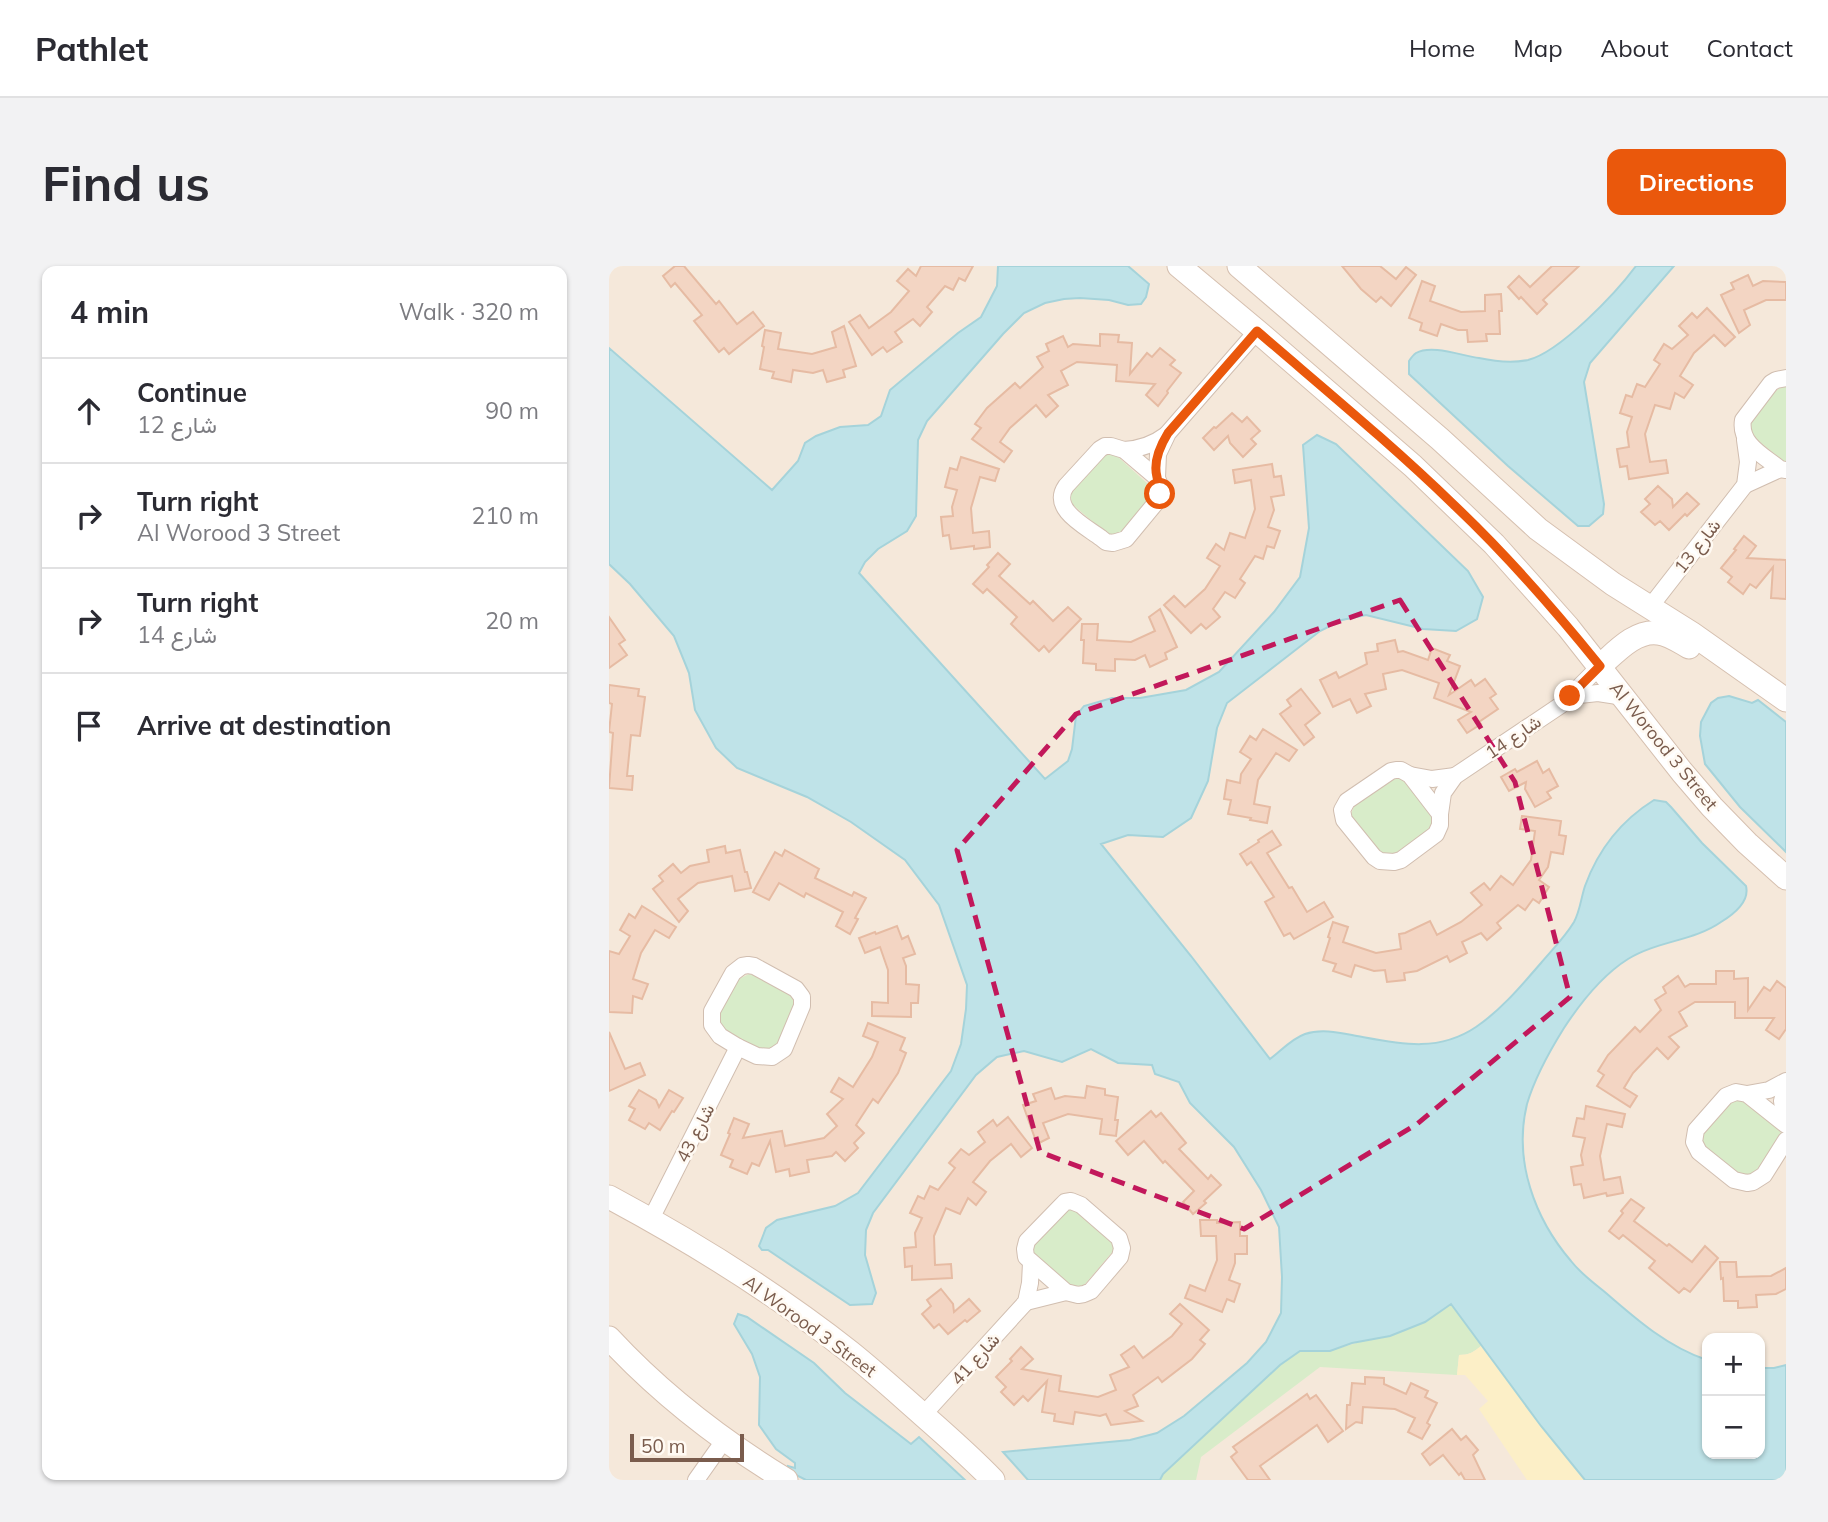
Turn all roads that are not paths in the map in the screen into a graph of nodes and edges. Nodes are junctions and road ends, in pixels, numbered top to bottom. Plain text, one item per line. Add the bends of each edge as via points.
1 (1179, 266) edge
2 (1239, 266) edge
3 (1257, 331) junction
4 (1786, 378) edge
5 (1168, 433) junction
6 (1745, 440) junction
7 (1124, 450) junction
8 (1783, 470) edge
9 (1157, 478) junction
10 (1745, 485) junction
11 (1650, 607) junction
12 (1600, 666) junction
13 (1767, 686) junction
14 (1570, 696) junction
15 (1624, 697) junction
16 (1786, 700) edge
17 (1410, 775) junction
18 (1455, 776) junction
19 (1440, 814) junction
20 (1786, 878) edge
21 (739, 1047) junction
22 (1786, 1083) edge
23 (1747, 1094) junction
24 (1786, 1124) edge
25 (1786, 1140) edge
26 (614, 1202) edge
27 (651, 1219) junction
28 (1031, 1263) junction
29 (1066, 1293) junction
30 (1026, 1302) junction
31 (609, 1338) edge
32 (923, 1415) junction
33 (725, 1439) junction
34 (696, 1480) edge
35 (786, 1480) edge
36 (993, 1480) edge

1 - 3 street, Al Worood 3 Street
2 - 11 street via 1538,529
3 - 5 street
3 - 12 street, Al Worood 3 Street via 1454,504 1532,585
4 - 6 street via 1771,383 1743,420
5 - 7 street via 1148,446
5 - 9 street via 1158,454
6 - 8 street, شارع 13
6 - 10 street
7 - 9 street
7 - 9 street via 1100,449 1066,485 1060,499 1067,512 1106,542 1120,542 1159,499
8 - 10 street, شارع 13
10 - 11 street, شارع 13
11 - 13 street
12 - 13 street via 1637,636 1659,633
12 - 14 street, شارع 14
12 - 15 street, Al Worood 3 Street
13 - 16 street
14 - 15 street via 1598,693
14 - 18 street, شارع 14
15 - 20 street, Al Worood 3 Street via 1712,807
17 - 18 street
17 - 19 street
17 - 19 street via 1391,771 1347,801 1342,810 1344,820 1374,857 1387,863 1401,860 1436,834
18 - 19 street via 1443,793
21 - 21 street via 764,1058 778,1054 803,1002 796,989 748,965 733,973 711,1018 720,1036
21 - 27 street, شارع 43
22 - 23 street
22 - 24 street via 1782,1101
23 - 24 street
23 - 25 street via 1726,1096 1696,1130 1694,1142 1699,1152 1734,1180 1753,1182 1764,1175
26 - 27 street, Al Worood 3 Street
27 - 32 street, Al Worood 3 Street via 813,1325
28 - 29 street
28 - 29 street via 1025,1249 1032,1235 1065,1202 1081,1205 1119,1238 1122,1253 1091,1291
28 - 30 street
29 - 30 street
30 - 32 street, شارع 41
31 - 33 street
32 - 36 street, Al Worood 3 Street
33 - 34 street
33 - 35 street

